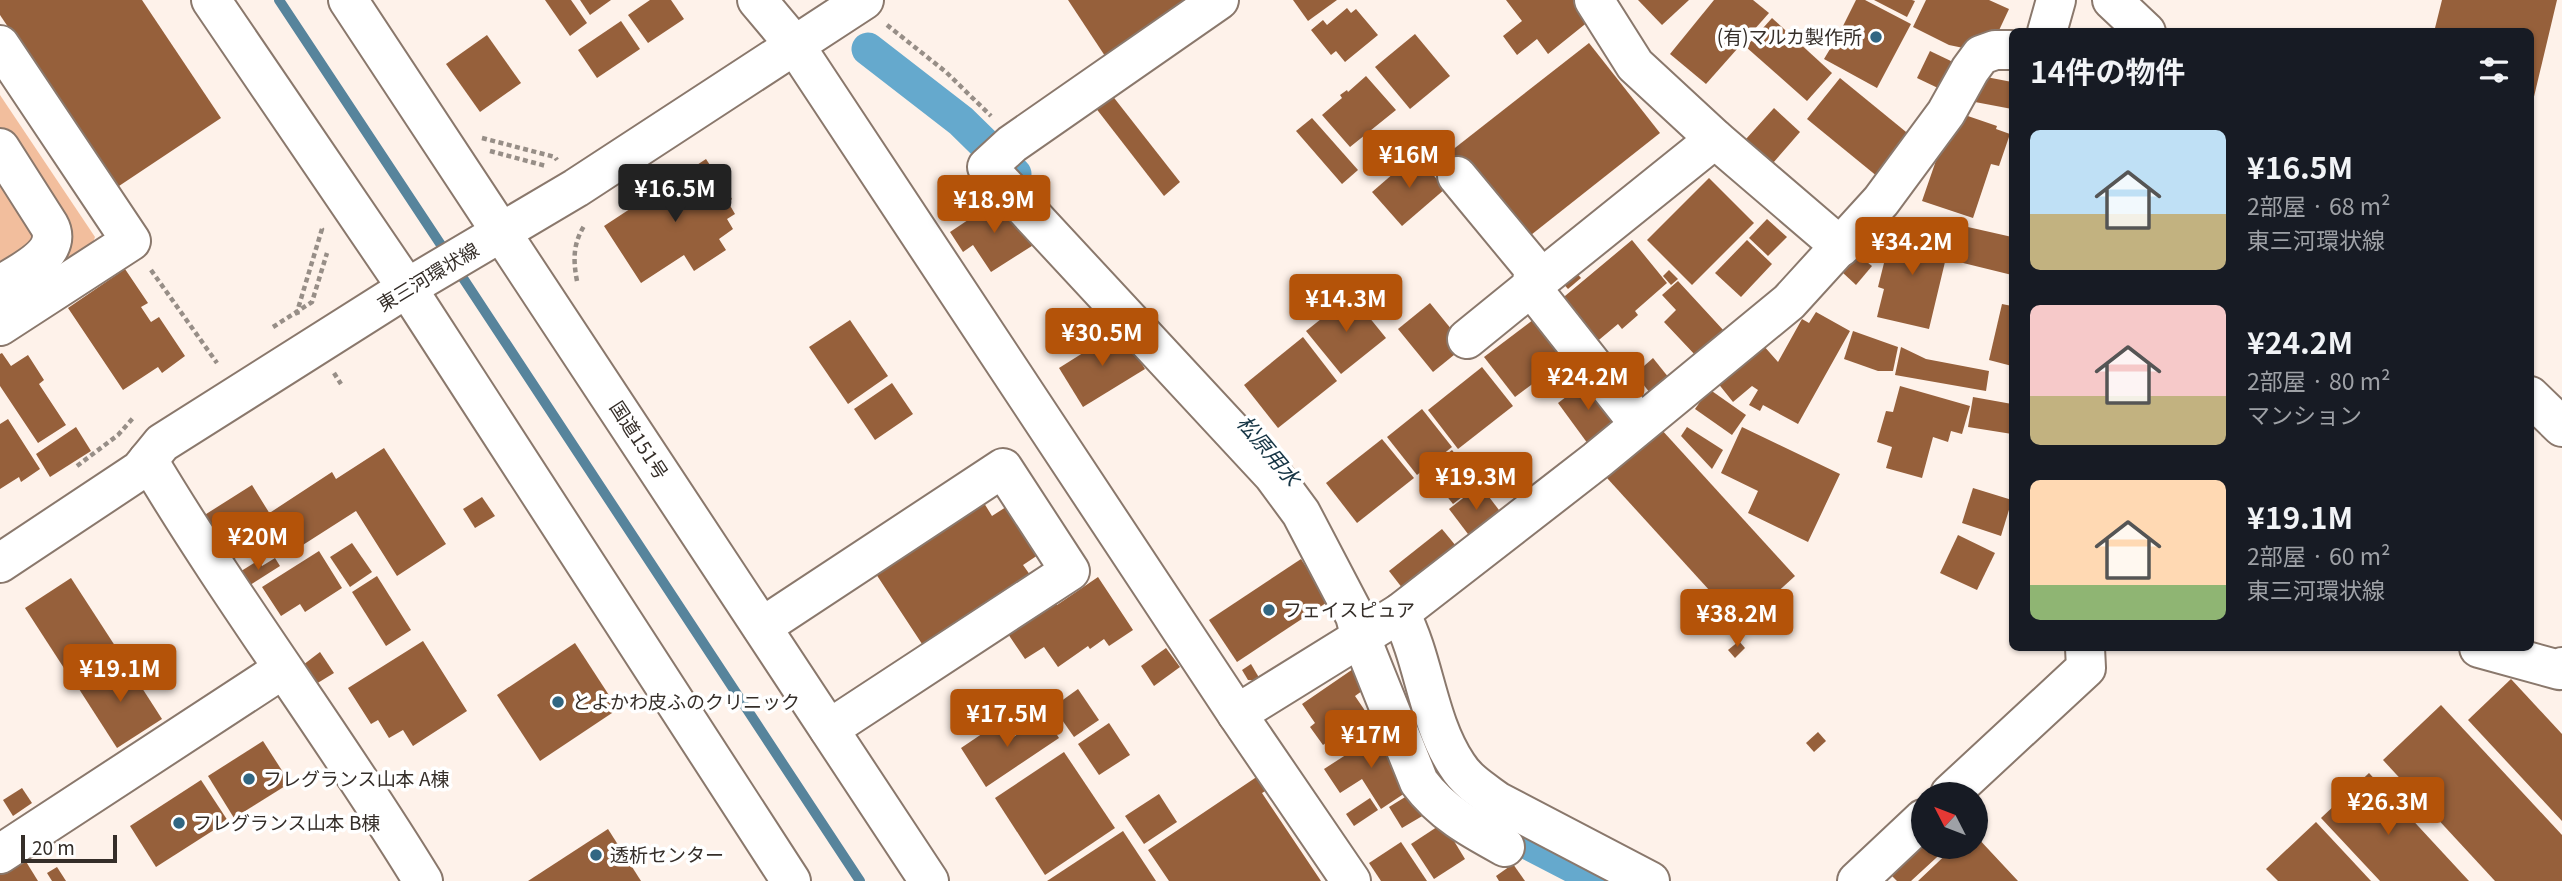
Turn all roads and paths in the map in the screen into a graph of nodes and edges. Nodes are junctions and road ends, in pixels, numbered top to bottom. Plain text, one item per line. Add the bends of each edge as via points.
1 (211, 0) edge
2 (348, 0) edge
3 (757, 0) edge
4 (864, 0) edge
5 (1219, 0) edge
6 (1594, 0) edge
7 (2056, 0) edge
8 (2112, 0) edge
9 (2049, 28) edge
10 (2142, 28) edge
11 (794, 44) junction
12 (0, 45) edge
13 (2009, 50) edge
14 (477, 137) dead end
15 (1715, 139) junction
16 (0, 148) edge
17 (483, 148) dead end
18 (558, 161) dead end
19 (549, 167) dead end
20 (1457, 176) dead end
21 (0, 198) edge
22 (314, 217) dead end
23 (502, 232) junction
24 (131, 241) junction
25 (1841, 247) junction
26 (327, 253) dead end
27 (0, 254) edge
28 (437, 271) junction
29 (0, 285) edge
30 (1531, 287) junction
31 (296, 312) junction
32 (0, 326) edge
33 (1467, 339) dead end
34 (317, 345) junction
35 (218, 363) dead end
36 (341, 384) dead end
37 (2534, 400) edge
38 (1639, 424) junction
39 (2562, 427) edge
40 (148, 460) junction
41 (0, 563) edge
42 (1399, 614) junction
43 (762, 627) junction
44 (1364, 636) junction
45 (2085, 651) edge
46 (2490, 651) edge
47 (2562, 667) edge
48 (283, 669) junction
49 (1237, 714) junction
50 (829, 729) junction
51 (1963, 782) edge
52 (1911, 830) edge
53 (1505, 847) dead end
54 (0, 854) edge
55 (424, 881) edge
56 (791, 881) edge
57 (929, 881) edge
58 (1351, 881) edge
59 (1650, 881) edge
60 (1857, 881) edge

1 - 28 main road
2 - 23 main road, 国道151号
3 - 11 main road
4 - 11 main road, 東三河環状線
5 - 44 main road via 999,155 1273,475 1301,513
6 - 15 main road via 1635,65
7 - 9 main road
8 - 10 main road
11 - 23 main road, 東三河環状線
11 - 49 main road
12 - 24 main road
13 - 25 main road via 1981,55 1946,113
14 - 18 path
15 - 25 main road
15 - 30 main road
16 - 29 main road via 53,232 51,246 39,260
17 - 19 path
20 - 30 main road via 1534,269
21 - 27 main road via 23,238
22 - 31 path via 321,229
23 - 28 main road, 東三河環状線
23 - 43 main road, 国道151号
24 - 32 main road
24 - 35 path
25 - 38 main road via 1789,302
26 - 31 path via 312,302
28 - 34 main road, 東三河環状線
28 - 56 main road
30 - 33 main road
30 - 38 main road
31 - 34 path
34 - 36 path
34 - 40 main road, 東三河環状線 via 162,443
37 - 39 main road
38 - 42 main road
40 - 41 main road, 東三河環状線 via 107,493
40 - 48 main road
42 - 44 main road
42 - 59 main road via 1409,631 1444,743 1473,785
43 - 50 main road, 国道151号
43 - 50 main road via 1003,468 1070,571
44 - 49 main road
44 - 53 main road via 1419,782 1458,821
45 - 51 main road via 2086,668
46 - 47 main road via 2559,670
48 - 54 main road
48 - 55 main road
49 - 58 main road
50 - 57 main road, 国道151号
52 - 60 main road

